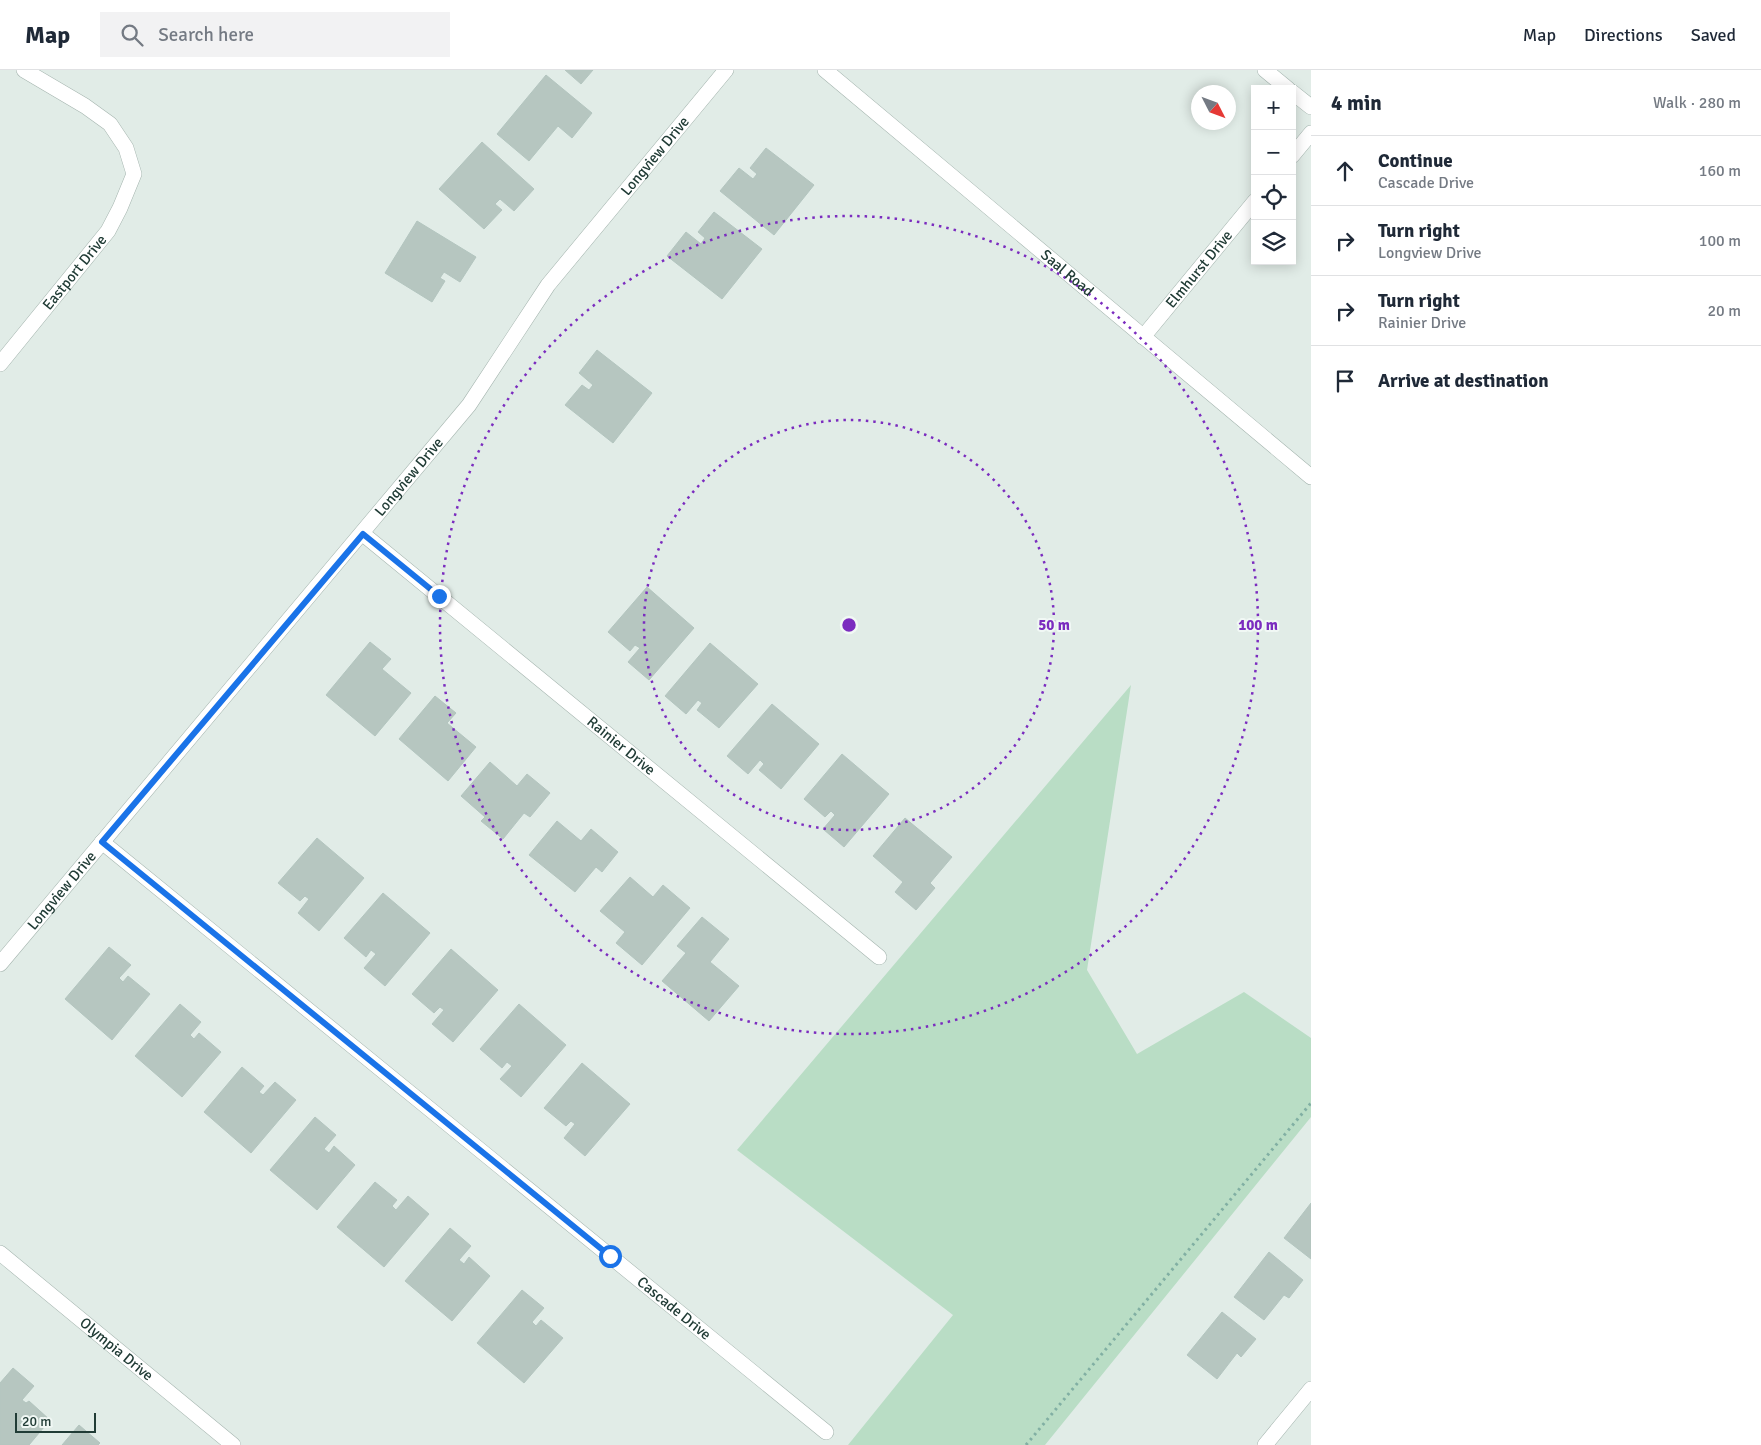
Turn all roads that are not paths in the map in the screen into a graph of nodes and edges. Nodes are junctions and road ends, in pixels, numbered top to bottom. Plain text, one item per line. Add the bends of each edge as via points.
1 (24, 70) edge
2 (726, 70) edge
3 (825, 70) edge
4 (1265, 70) edge
5 (1283, 85) edge
6 (1296, 95) edge
7 (1311, 107) edge
8 (1311, 134) edge
9 (1296, 151) edge
10 (1251, 207) edge
11 (1143, 337) junction
12 (0, 364) edge
13 (1311, 477) edge
14 (363, 534) junction
15 (102, 842) junction
16 (879, 957) dead end
17 (0, 964) edge
18 (0, 1253) edge
19 (1311, 1389) edge
20 (826, 1432) dead end
21 (233, 1445) edge
22 (1266, 1445) edge

1 - 12 street, Eastport Drive via 110,124 126,148 134,174 108,231
2 - 14 street, Longview Drive via 548,285 469,405
3 - 11 street, Saal Road
4 - 5 street
6 - 7 street
8 - 9 street
10 - 11 street, Elmhurst Drive
11 - 13 street, Saal Road
14 - 15 street, Longview Drive
14 - 16 street, Rainier Drive
15 - 17 street, Longview Drive
15 - 20 street, Cascade Drive
18 - 21 street, Olympia Drive
19 - 22 street

